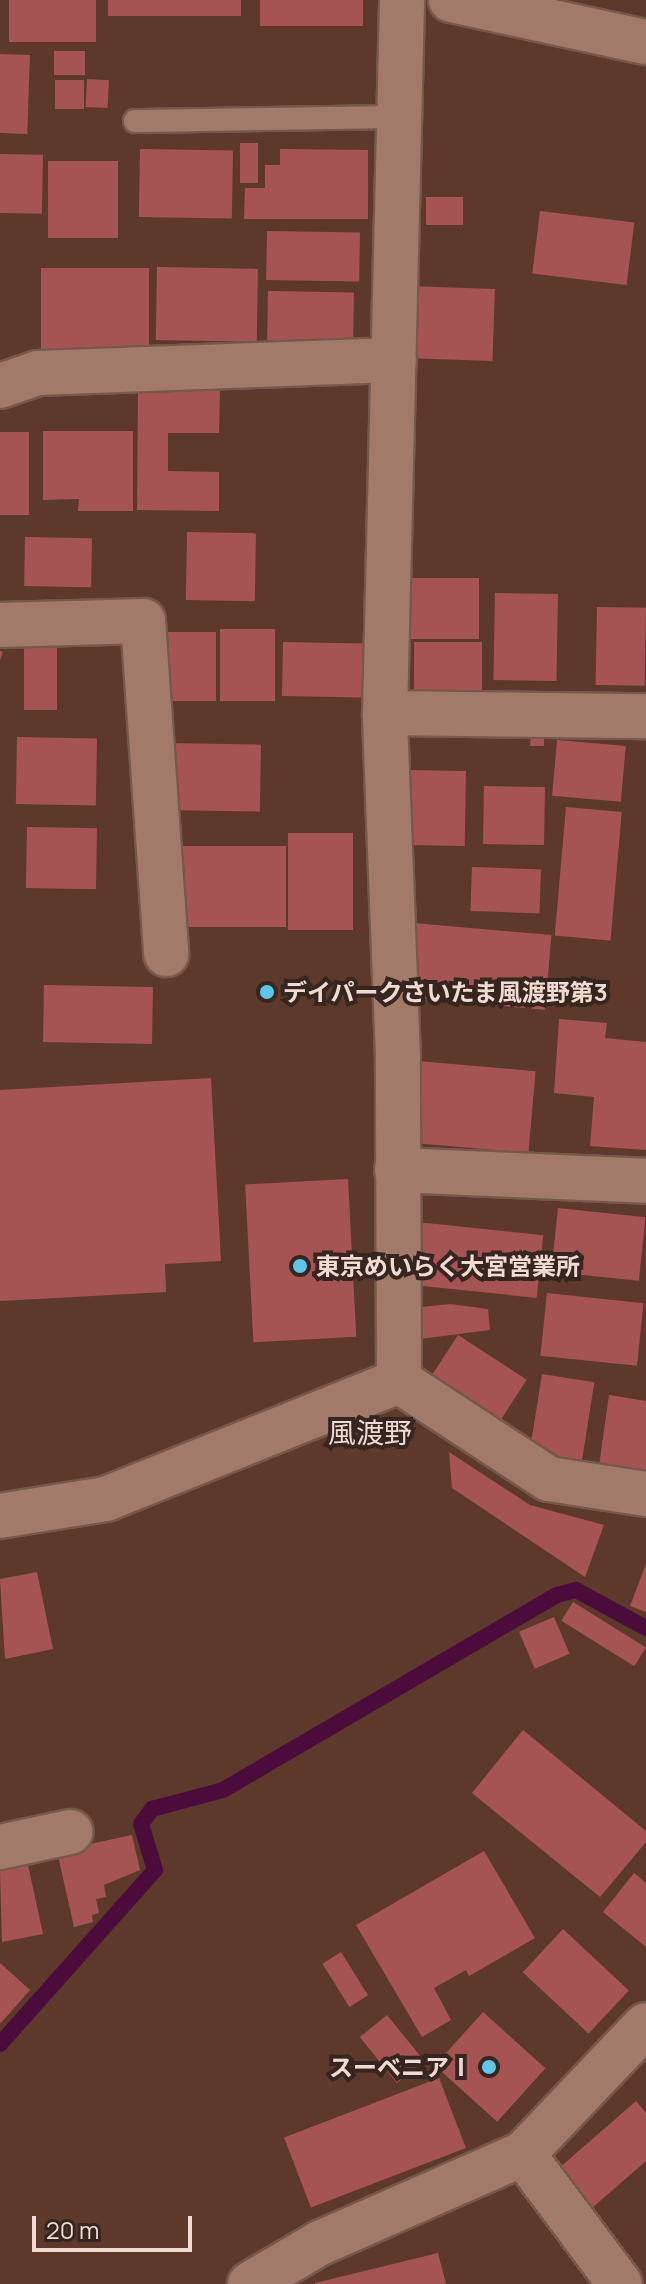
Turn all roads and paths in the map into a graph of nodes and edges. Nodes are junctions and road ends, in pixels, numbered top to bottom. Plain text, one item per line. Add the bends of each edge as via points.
1 (402, 0) edge
2 (451, 0) edge
3 (646, 42) edge
4 (399, 117) junction
5 (135, 121) dead end
6 (394, 360) junction
7 (0, 386) edge
8 (0, 625) edge
9 (385, 713) junction
10 (646, 716) edge
11 (166, 954) dead end
12 (397, 1170) junction
13 (646, 1181) edge
14 (399, 1381) junction
15 (646, 1494) edge
16 (0, 1516) edge
17 (70, 1832) dead end
18 (0, 1847) edge
19 (646, 2025) edge
20 (523, 2154) junction
21 (250, 2284) edge
22 (620, 2284) edge

1 - 4 street
2 - 3 street
4 - 5 lane
4 - 6 street
6 - 7 street via 38,373
6 - 9 street
8 - 11 street via 143,621
9 - 10 street
9 - 12 street
12 - 13 street
12 - 14 street
14 - 15 street via 549,1479
14 - 16 street via 106,1499
17 - 18 street
19 - 20 street
20 - 21 street via 320,2243
20 - 22 street

